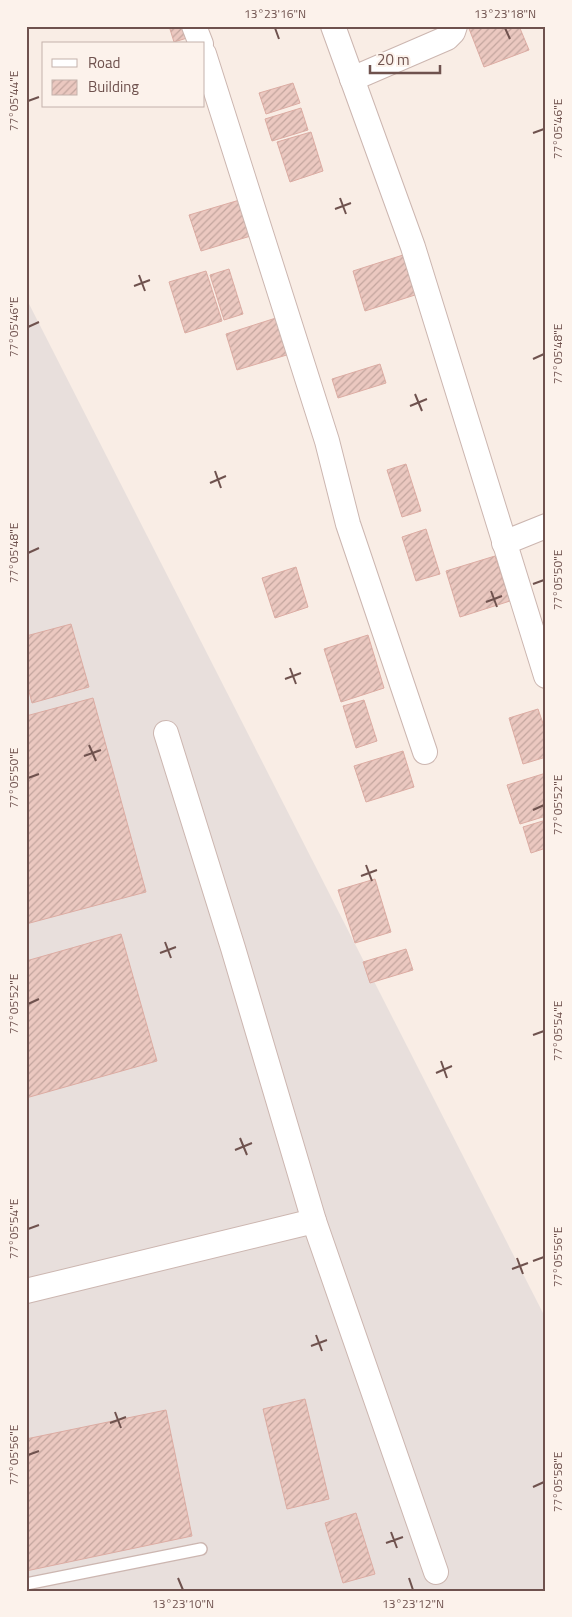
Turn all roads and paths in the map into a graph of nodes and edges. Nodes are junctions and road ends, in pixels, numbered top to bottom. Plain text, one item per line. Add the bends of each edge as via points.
1 (194, 26) edge
2 (333, 26) edge
3 (455, 26) edge
4 (200, 42) edge
5 (205, 57) edge
6 (352, 79) junction
7 (546, 526) edge
8 (504, 544) junction
9 (546, 676) edge
10 (166, 732) dead end
11 (425, 752) dead end
12 (314, 1221) junction
13 (26, 1291) edge
14 (201, 1549) dead end
15 (436, 1572) dead end
16 (26, 1584) edge

1 - 4 street
2 - 6 street
3 - 6 street via 447,38
5 - 11 street via 327,441 348,524
6 - 8 street via 412,247
7 - 8 street
8 - 9 street
10 - 12 street via 234,948
12 - 13 street
12 - 15 street
14 - 16 lane

